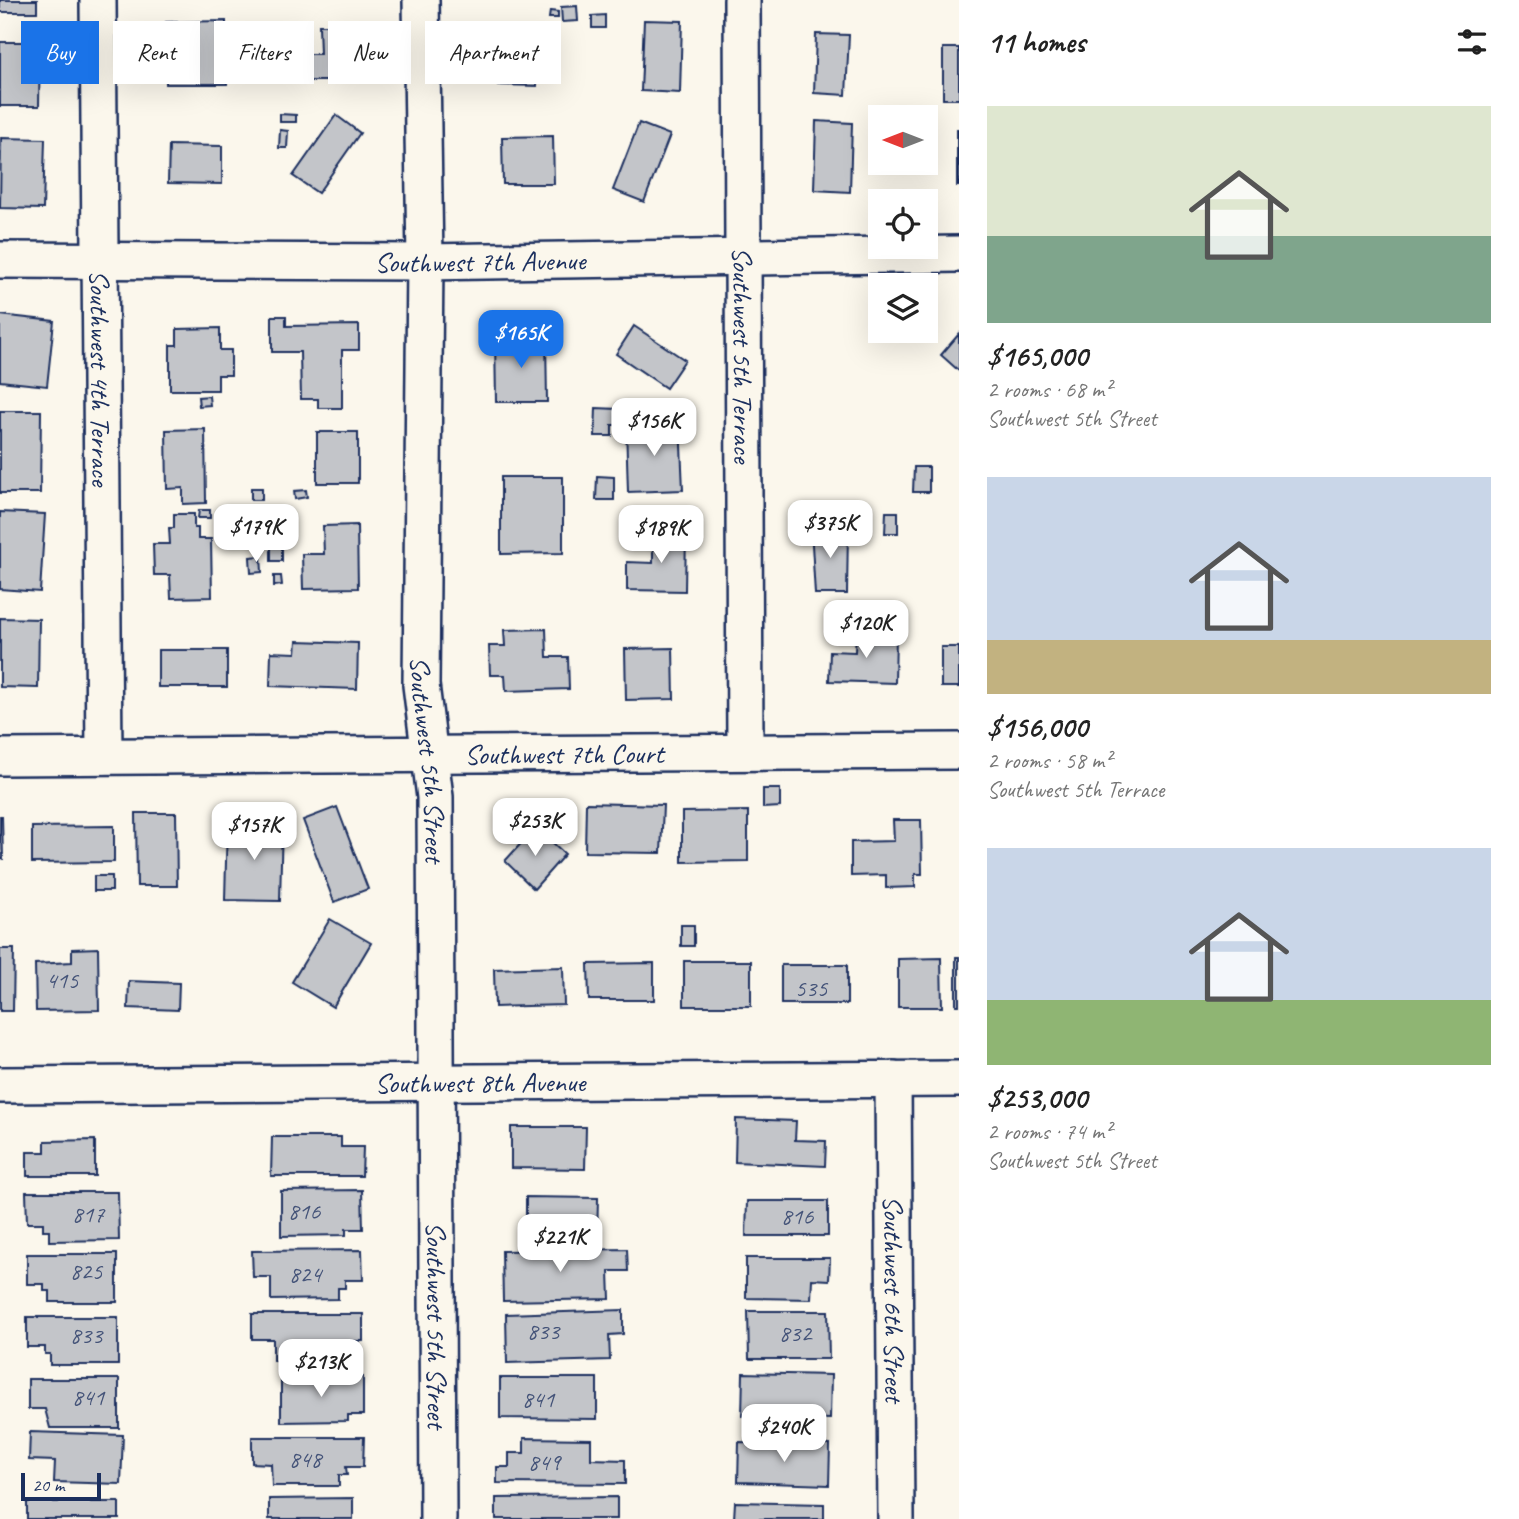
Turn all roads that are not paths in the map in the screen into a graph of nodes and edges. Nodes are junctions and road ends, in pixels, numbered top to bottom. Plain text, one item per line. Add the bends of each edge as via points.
1 (98, 0) edge
2 (422, 0) edge
3 (742, 0) edge
4 (959, 254) edge
5 (744, 257) junction
6 (0, 260) edge
7 (99, 260) junction
8 (425, 262) junction
9 (745, 751) junction
10 (959, 751) edge
11 (428, 754) junction
12 (104, 756) junction
13 (0, 757) edge
14 (893, 1079) junction
15 (959, 1079) edge
16 (436, 1081) junction
17 (0, 1085) edge
18 (438, 1519) edge
19 (896, 1519) edge

1 - 7 street, Southwest 4th Terrace
2 - 8 street, Southwest 5th Street
3 - 5 street, Southwest 5th Terrace
4 - 5 street, Southwest 7th Avenue
5 - 8 street, Southwest 7th Avenue
5 - 9 street, Southwest 5th Terrace
6 - 7 street, Southwest 7th Avenue
7 - 8 street, Southwest 7th Avenue
7 - 12 street, Southwest 4th Terrace
8 - 11 street, Southwest 5th Street via 421,685
9 - 10 street, Southwest 7th Court
9 - 11 street, Southwest 7th Court
11 - 12 street, Southwest 7th Court
11 - 16 street, Southwest 5th Street via 435,797
12 - 13 street, Southwest 7th Court
14 - 15 street, Southwest 8th Avenue
14 - 16 street, Southwest 8th Avenue
14 - 19 street, Southwest 6th Street
16 - 17 street, Southwest 8th Avenue
16 - 18 street, Southwest 5th Street

